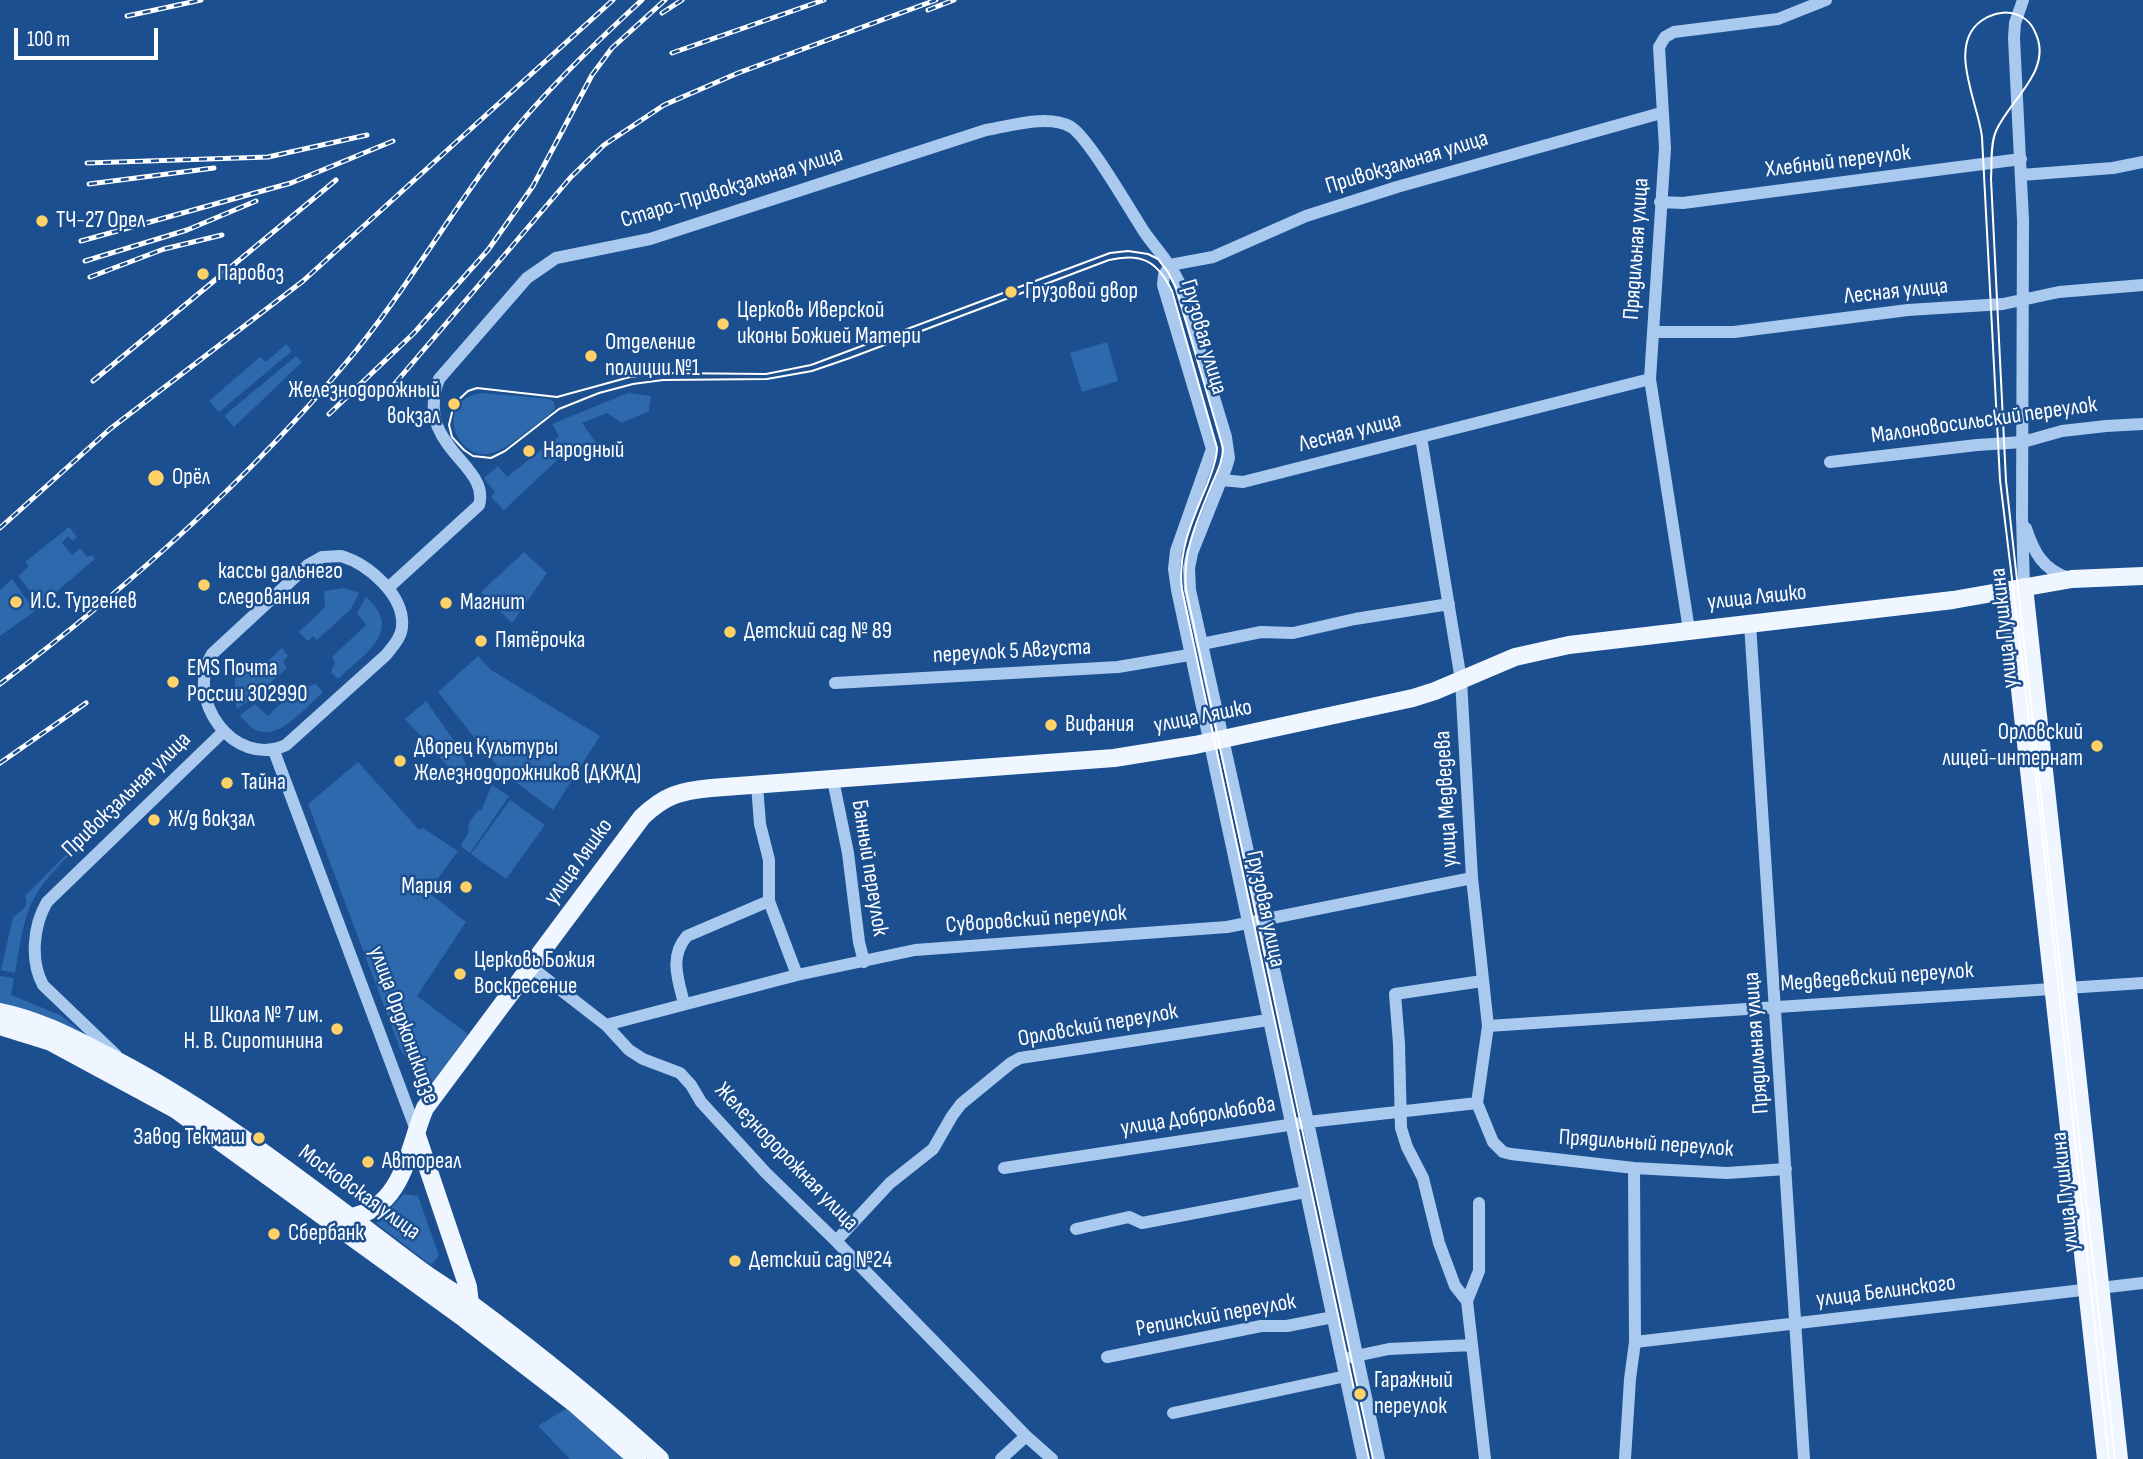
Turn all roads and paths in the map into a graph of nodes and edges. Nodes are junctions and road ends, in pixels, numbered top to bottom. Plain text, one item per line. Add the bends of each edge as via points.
1 (1826, 0) edge
2 (2023, 0) edge
3 (1661, 113) junction
4 (2021, 159) junction
5 (2143, 162) edge
6 (2021, 174) junction
7 (1660, 202) junction
8 (1170, 265) junction
9 (2143, 285) edge
10 (2023, 299) junction
11 (1653, 332) junction
12 (1650, 379) junction
13 (2143, 424) edge
14 (1421, 437) junction
15 (2023, 442) junction
16 (1830, 462) dead end
17 (1222, 480) junction
18 (2022, 517) junction
19 (2143, 576) edge
20 (2072, 579) junction
21 (388, 588) junction
22 (2016, 589) junction
23 (1448, 604) junction
24 (1750, 624) junction
25 (1689, 630) junction
26 (1202, 644) junction
27 (1189, 655) junction
28 (1461, 680) junction
29 (835, 683) dead end
30 (224, 731) junction
31 (1215, 741) junction
32 (274, 751) junction
33 (833, 780) junction
34 (757, 785) junction
35 (1472, 878) junction
36 (769, 901) junction
37 (1264, 921) junction
38 (1247, 924) junction
39 (864, 962) junction
40 (531, 967) junction
41 (797, 975) junction
42 (1482, 981) junction
43 (2143, 983) edge
44 (2060, 987) junction
45 (684, 1003) junction
46 (1776, 1006) junction
47 (0, 1012) edge
48 (1268, 1020) junction
49 (606, 1025) junction
50 (0, 1026) edge
51 (1488, 1026) junction
52 (127, 1065) junction
53 (1477, 1103) junction
54 (1400, 1113) junction
55 (1308, 1122) junction
56 (1292, 1124) junction
57 (416, 1130) junction
58 (1004, 1168) dead end
59 (1634, 1168) junction
60 (1786, 1169) junction
61 (1306, 1192) junction
62 (1479, 1203) dead end
63 (351, 1217) junction
64 (1076, 1228) dead end
65 (836, 1241) junction
66 (2143, 1283) edge
67 (2094, 1287) junction
68 (1466, 1301) junction
69 (468, 1311) junction
70 (1333, 1317) junction
71 (1794, 1325) junction
72 (1635, 1342) junction
73 (1472, 1345) junction
74 (1357, 1355) junction
75 (1107, 1357) dead end
76 (1342, 1359) junction
77 (1346, 1376) junction
78 (1173, 1413) dead end
79 (1026, 1436) junction
80 (637, 1459) edge
81 (660, 1459) edge
82 (1001, 1459) edge
83 (1052, 1459) edge
84 (1363, 1459) edge
85 (1379, 1459) edge
86 (1485, 1459) edge
87 (1625, 1459) edge
88 (1804, 1459) edge
89 (2106, 1459) edge
90 (2119, 1459) edge

1 - 3 street, Прядильная улица via 1778,19 1674,32 1665,37 1659,47
2 - 4 street, улица Пушкина via 2014,38
3 - 7 street, Прядильная улица via 1665,148
3 - 8 street, Привокзальная улица via 1397,187 1306,216 1213,257
4 - 6 street, улица Пушкина
4 - 7 street, Хлебный переулок via 1683,203
5 - 6 street
6 - 10 street, улица Пушкина
7 - 11 street, Прядильная улица
8 - 17 street, Грузовая улица via 1185,299 1226,437 1229,458
8 - 21 street, Старо-Привокзальная улица via 1086,143 1072,128 1055,122 986,130 650,239 567,255 527,278 439,379 435,415 444,440 478,480 480,505
8 - 27 street, Грузовая улица via 1163,285 1212,449 1175,560
9 - 10 street, Лесная улица
10 - 11 street, Лесная улица via 1734,332
10 - 15 street, улица Пушкина
11 - 12 street, Прядильная улица
12 - 14 street, Лесная улица
12 - 25 street, Прядильная улица
13 - 15 street, Малоновосильский переулок via 2062,431
14 - 17 street, Лесная улица via 1243,482
14 - 23 street, улица Медведева
15 - 16 street, Малоновосильский переулок
15 - 18 street, улица Пушкина
17 - 26 street, Грузовая улица via 1189,568
18 - 20 street via 2036,555 2054,573
18 - 22 street, улица Пушкина
19 - 20 main road, улица Ляшко
20 - 22 main road, улица Ляшко
21 - 30 street via 360,563 341,556 322,557 308,565 212,654 205,666 203,688 208,707
21 - 32 street via 402,617 396,642 286,745
22 - 24 main road, улица Ляшко
22 - 44 main road, улица Пушкина via 2031,776
23 - 26 street via 1293,633 1261,632
23 - 28 street, улица Медведева
24 - 25 main road, улица Ляшко
24 - 46 street, Прядильная улица
25 - 28 main road, улица Ляшко via 1542,650
26 - 31 street, Грузовая улица
27 - 29 street, переулок 5 Августа via 1118,667
27 - 31 street, Грузовая улица
28 - 31 main road, улица Ляшко via 1413,698
28 - 35 street, улица Медведева
30 - 32 street, Привокзальная улица via 246,748
30 - 52 street, Привокзальная улица via 43,910 37,974
31 - 33 main road, улица Ляшко via 1114,758
31 - 37 street, Грузовая улица
31 - 38 street, Грузовая улица
32 - 57 street, улица Орджоникидзе
33 - 34 main road, улица Ляшко
33 - 39 street, Банный переулок
34 - 36 street via 769,859
34 - 40 main road, улица Ляшко via 693,790 656,804
35 - 37 street, Суворовский переулок
35 - 42 street, улица Медведева
36 - 41 street
36 - 45 street via 687,936 681,943 676,967
37 - 38 street, Суворовский переулок
37 - 55 street, Грузовая улица
38 - 39 street, Суворовский переулок via 915,950
38 - 48 street, Грузовая улица
39 - 41 street, Суворовский переулок
40 - 49 street, Железнодорожная улица
40 - 57 main road, улица Ляшко via 425,1108
41 - 45 street, Суворовский переулок
42 - 51 street, улица Медведева
42 - 54 street via 1395,995
43 - 44 street, Медведевский переулок
44 - 46 street, Медведевский переулок
44 - 67 main road, улица Пушкина
45 - 49 street, Суворовский переулок
46 - 51 street, Медведевский переулок
46 - 60 street, Прядильная улица
47 - 52 main road, Московская улица via 41,1024
48 - 56 street, Грузовая улица
48 - 65 street, Орловский переулок via 1020,1058 961,1104 933,1149 890,1183
49 - 65 street, Железнодорожная улица via 629,1051 680,1073 766,1173
50 - 69 main road, Московская улица via 51,1042 175,1109
51 - 53 street, улица Медведева
52 - 63 main road, Московская улица via 183,1096
53 - 54 street, улица Добролюбова
53 - 59 street, Прядильный переулок via 1493,1142 1503,1152
54 - 55 street, улица Добролюбова
54 - 68 street via 1403,1138 1423,1178 1439,1243 1455,1286
55 - 56 street, улица Добролюбова
55 - 74 street, Грузовая улица
56 - 58 street, улица Добролюбова
56 - 61 street, Грузовая улица
57 - 63 main road, улица Ляшко via 397,1183 374,1208
57 - 69 main road, улица Орджоникидзе via 468,1287
59 - 60 street, Прядильный переулок via 1727,1173
59 - 72 street
60 - 71 street, Прядильная улица
61 - 64 street via 1142,1223 1129,1217
61 - 70 street, Грузовая улица
62 - 68 street via 1479,1272
63 - 69 main road, Московская улица
65 - 79 street, Железнодорожная улица
66 - 67 street, улица Белинского
67 - 71 street, улица Белинского
67 - 89 main road, улица Пушкина
67 - 90 main road, улица Пушкина
68 - 73 street
69 - 80 main road, Московская улица
69 - 81 main road, Московская улица via 584,1391
70 - 75 street, Репинский переулок via 1261,1326
70 - 76 street, Грузовая улица
71 - 72 street, улица Белинского
71 - 88 street, Прядильная улица
72 - 87 street
73 - 74 street
73 - 86 street
74 - 76 street
74 - 85 street, Грузовая улица
76 - 77 street, Грузовая улица
77 - 78 street
77 - 84 street, Грузовая улица
79 - 82 street
79 - 83 street, Железнодорожная улица

